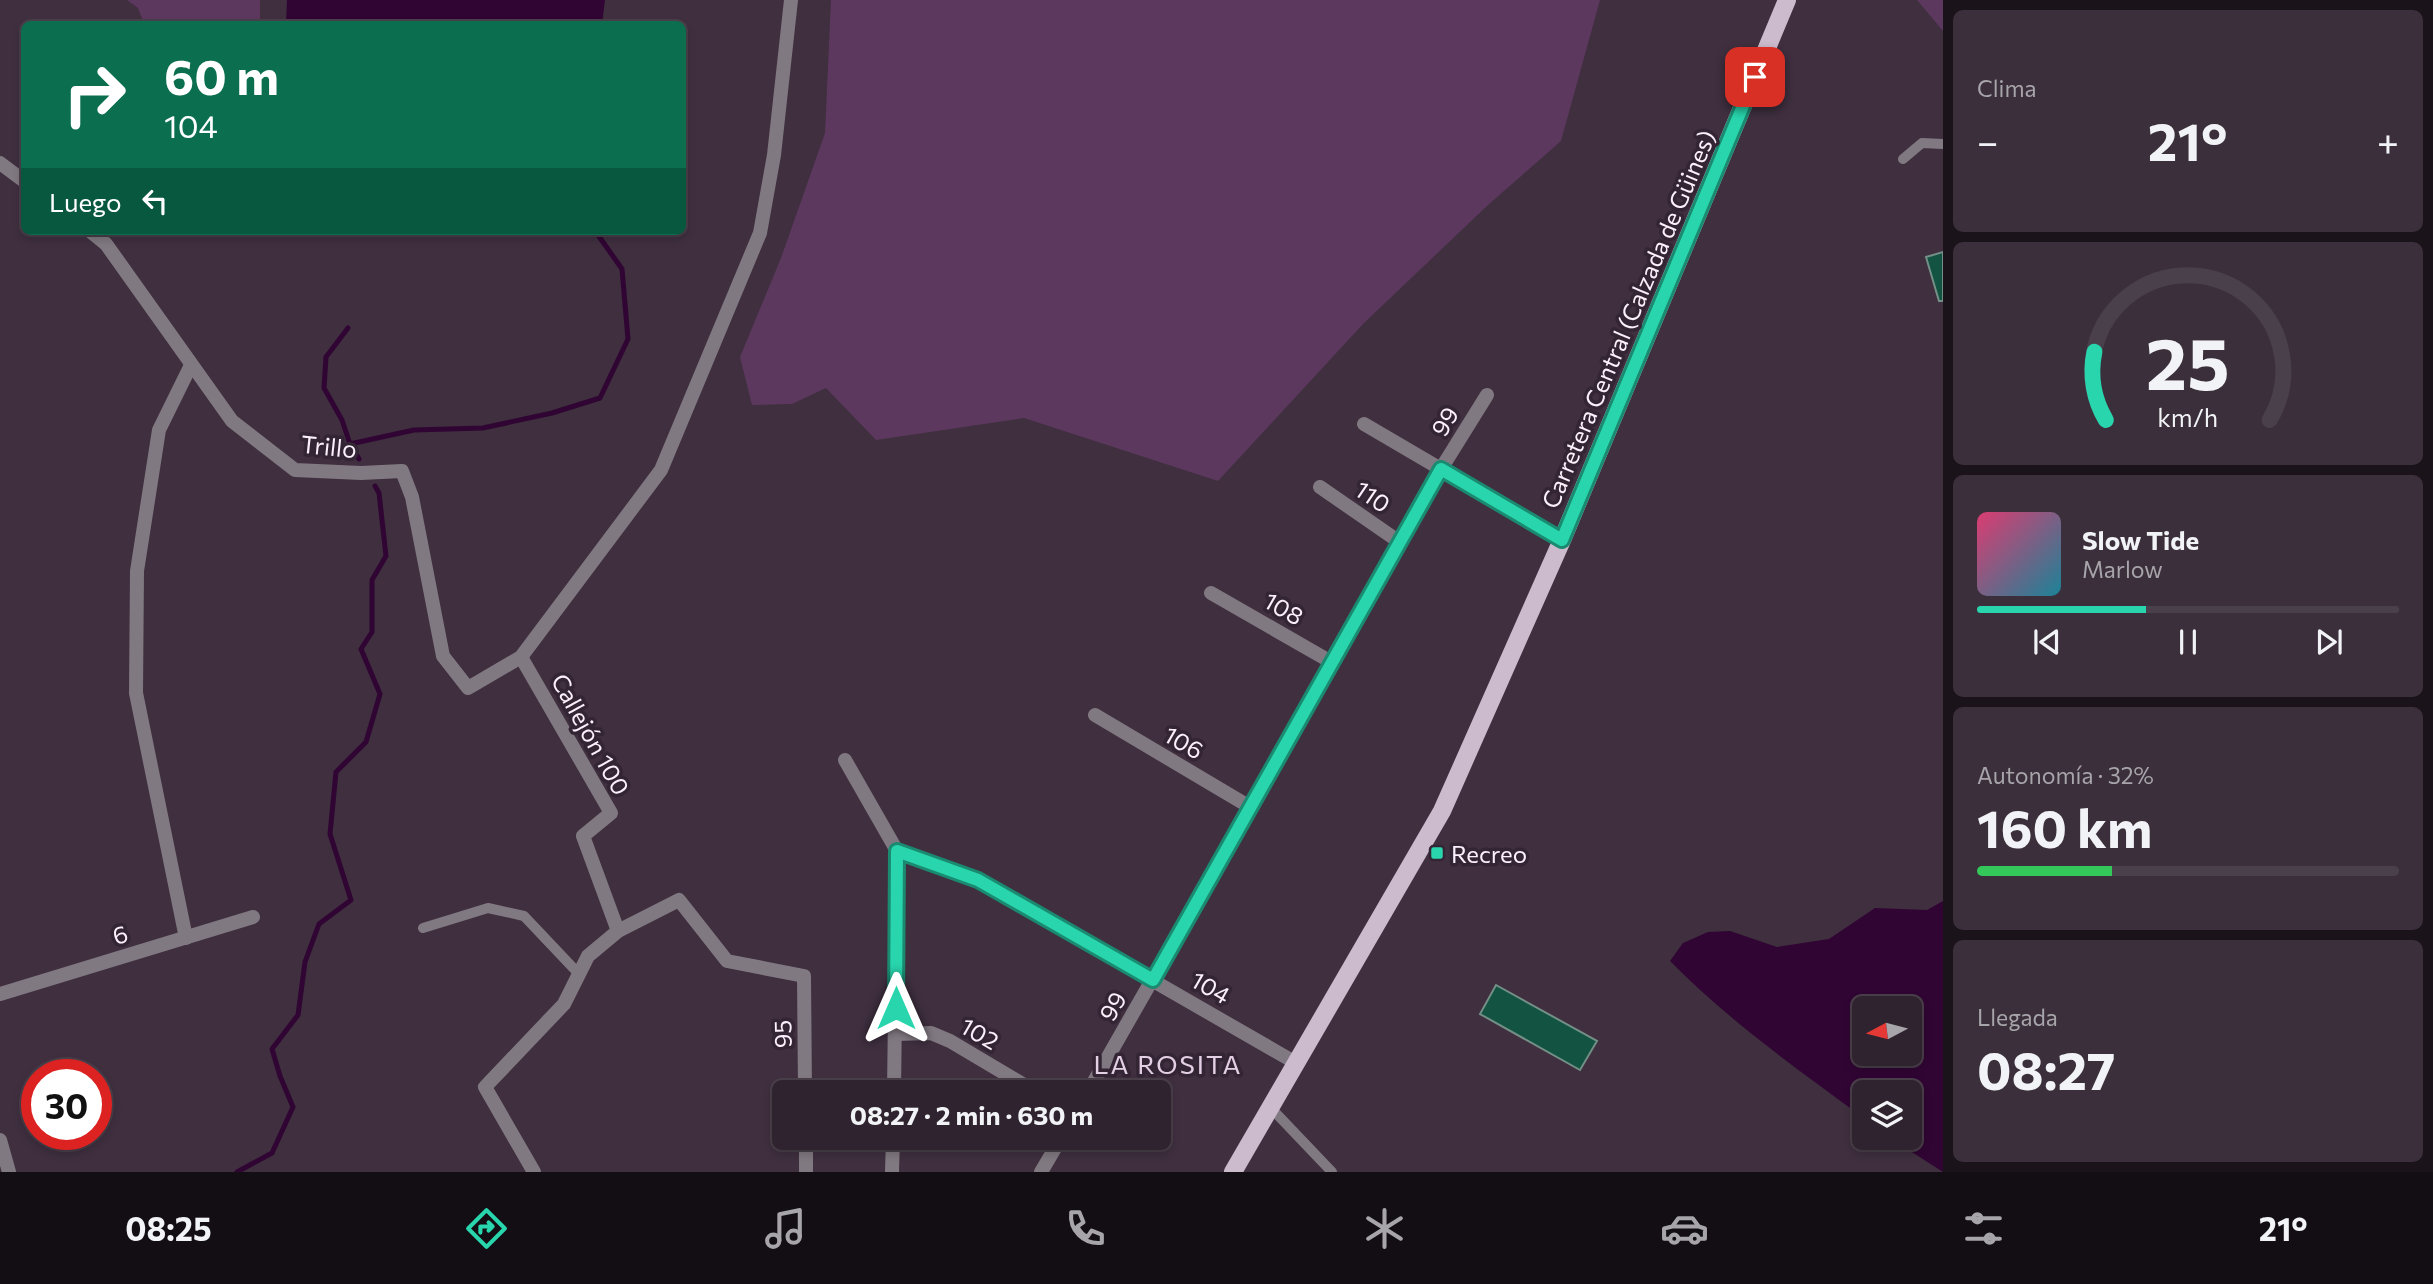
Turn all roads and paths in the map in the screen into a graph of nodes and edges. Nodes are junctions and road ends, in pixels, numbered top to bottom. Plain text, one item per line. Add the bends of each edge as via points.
1 (791, 0) edge
2 (1787, 0) edge
3 (1943, 144) edge
4 (1903, 159) dead end
5 (0, 163) edge
6 (21, 179) edge
7 (95, 235) edge
8 (191, 365) junction
9 (1487, 395) dead end
10 (1364, 424) dead end
11 (1441, 469) junction
12 (1320, 487) dead end
13 (1562, 540) junction
14 (1401, 542) junction
15 (1211, 593) dead end
16 (521, 657) junction
17 (1334, 663) junction
18 (1095, 715) dead end
19 (845, 760) dead end
20 (1251, 807) junction
21 (897, 851) junction
22 (253, 917) dead end
23 (423, 928) dead end
24 (618, 931) junction
25 (186, 938) junction
26 (578, 973) junction
27 (1153, 980) junction
28 (0, 994) edge
29 (896, 1034) junction
30 (1296, 1063) junction
31 (805, 1080) edge
32 (894, 1080) edge
33 (1016, 1080) edge
34 (1095, 1080) edge
35 (1271, 1108) junction
36 (0, 1140) edge
37 (806, 1150) edge
38 (893, 1150) edge
39 (1054, 1150) edge
40 (9, 1172) edge
41 (534, 1172) edge
42 (806, 1172) edge
43 (892, 1172) edge
44 (1041, 1172) edge
45 (1233, 1172) edge
46 (1332, 1172) edge

1 - 16 street via 774,155 760,233 724,322 661,470
2 - 13 main road, Carretera Central (Calzada de Güines)
3 - 4 lane via 1922,143
5 - 6 street
7 - 8 street, Trillo via 106,244
8 - 16 street, Trillo via 232,421 295,470 401,471 412,497 443,656 468,688
8 - 25 street via 159,430 137,571 136,693
9 - 11 street, 99
10 - 11 street
11 - 13 street
11 - 14 street, 99
12 - 14 street, 110
13 - 30 main road, Carretera Central (Calzada de Güines) via 1442,811
14 - 17 street, 99
15 - 17 street, 108
16 - 24 street, Callejón 100 via 611,813 583,836
17 - 20 street, 99
18 - 20 street, 106
19 - 21 street
20 - 27 street, 99
21 - 27 street, 104 via 978,880
21 - 29 street
22 - 25 street, 6
23 - 26 lane via 488,908 524,916
24 - 26 street via 588,956
24 - 31 street, 95 via 680,900 727,961 804,976
25 - 28 street, 6
26 - 41 street via 565,1004 485,1087
27 - 30 street, 104
27 - 34 street, 99
29 - 32 street
29 - 33 street, 102 via 931,1032
30 - 35 main road, Carretera Central (Calzada de Güines)
35 - 45 main road, Carretera Central (Calzada de Güines)
35 - 46 lane
36 - 40 street
37 - 42 street
38 - 43 street
39 - 44 street

